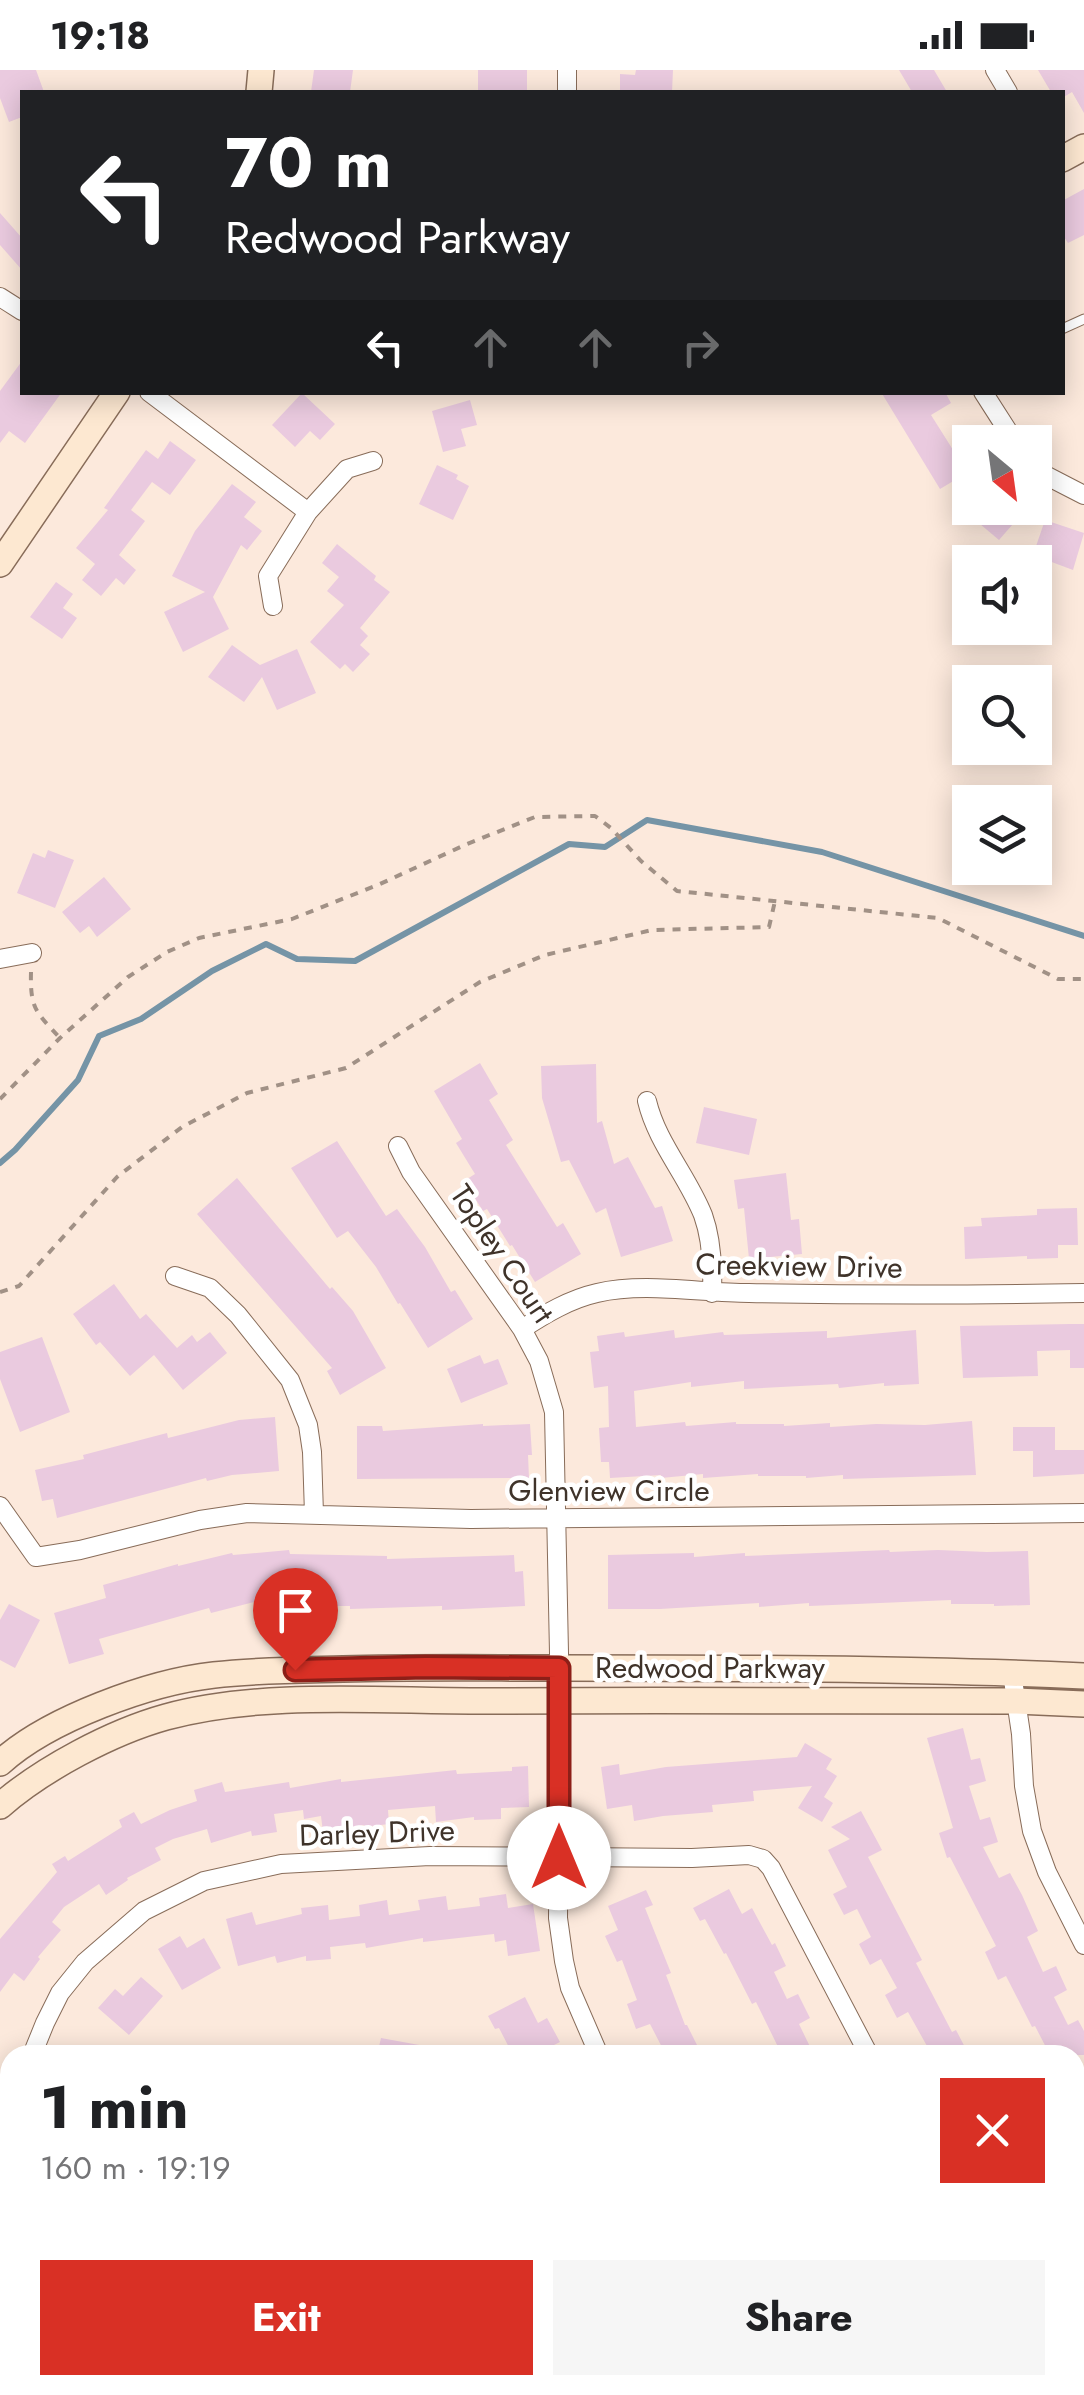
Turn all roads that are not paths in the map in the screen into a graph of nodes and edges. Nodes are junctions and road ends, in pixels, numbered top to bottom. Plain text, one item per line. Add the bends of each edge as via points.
1 (115, 395) edge
2 (153, 395) edge
3 (985, 395) edge
4 (1005, 425) edge
5 (372, 461) dead end
6 (1052, 479) edge
7 (1084, 495) edge
8 (308, 512) junction
9 (0, 564) edge
10 (273, 606) dead end
11 (32, 953) dead end
12 (0, 959) edge
13 (646, 1101) dead end
14 (398, 1146) dead end
15 (175, 1276) dead end
16 (712, 1293) junction
17 (1084, 1293) edge
18 (522, 1329) junction
19 (0, 1506) edge
20 (1084, 1513) edge
21 (314, 1514) junction
22 (557, 1518) junction
23 (559, 1668) junction
24 (1012, 1673) junction
25 (1084, 1676) edge
26 (560, 1700) junction
27 (1016, 1700) junction
28 (1084, 1704) edge
29 (1, 1759) edge
30 (4, 1797) edge
31 (559, 1858) junction
32 (1084, 1945) edge
33 (36, 2045) edge
34 (595, 2045) edge
35 (865, 2045) edge

1 - 9 main road
2 - 8 street
3 - 4 street
5 - 8 street via 347,469
6 - 7 street
8 - 10 street via 268,576
11 - 12 street
13 - 16 street via 704,1217
14 - 18 street, Topley Court
15 - 21 street via 210,1288 290,1380 308,1425
16 - 17 street, Creekview Drive
16 - 18 street, Creekview Drive via 596,1293
18 - 22 street, Topley Court via 540,1361 554,1412
19 - 21 street, Glenview Circle via 36,1558 200,1520
20 - 22 street, Glenview Circle
21 - 22 street, Glenview Circle
22 - 23 street, Topley Court
23 - 24 main road, Redwood Parkway
23 - 26 street, Topley Court
23 - 29 main road, Redwood Parkway via 212,1675 142,1691 63,1722
24 - 25 main road, Redwood Parkway
24 - 27 street
26 - 27 main road, Redwood Parkway
26 - 30 main road, Redwood Parkway via 228,1704 165,1717 109,1739
26 - 31 street, Topley Court
27 - 28 main road, Redwood Parkway
27 - 32 street via 1032,1832
29 - 30 main road
31 - 33 street, Darley Drive via 281,1864 204,1882 144,1912 86,1962 60,1994
31 - 34 street, Topley Court via 564,1960
31 - 35 street, Darley Drive via 763,1859

